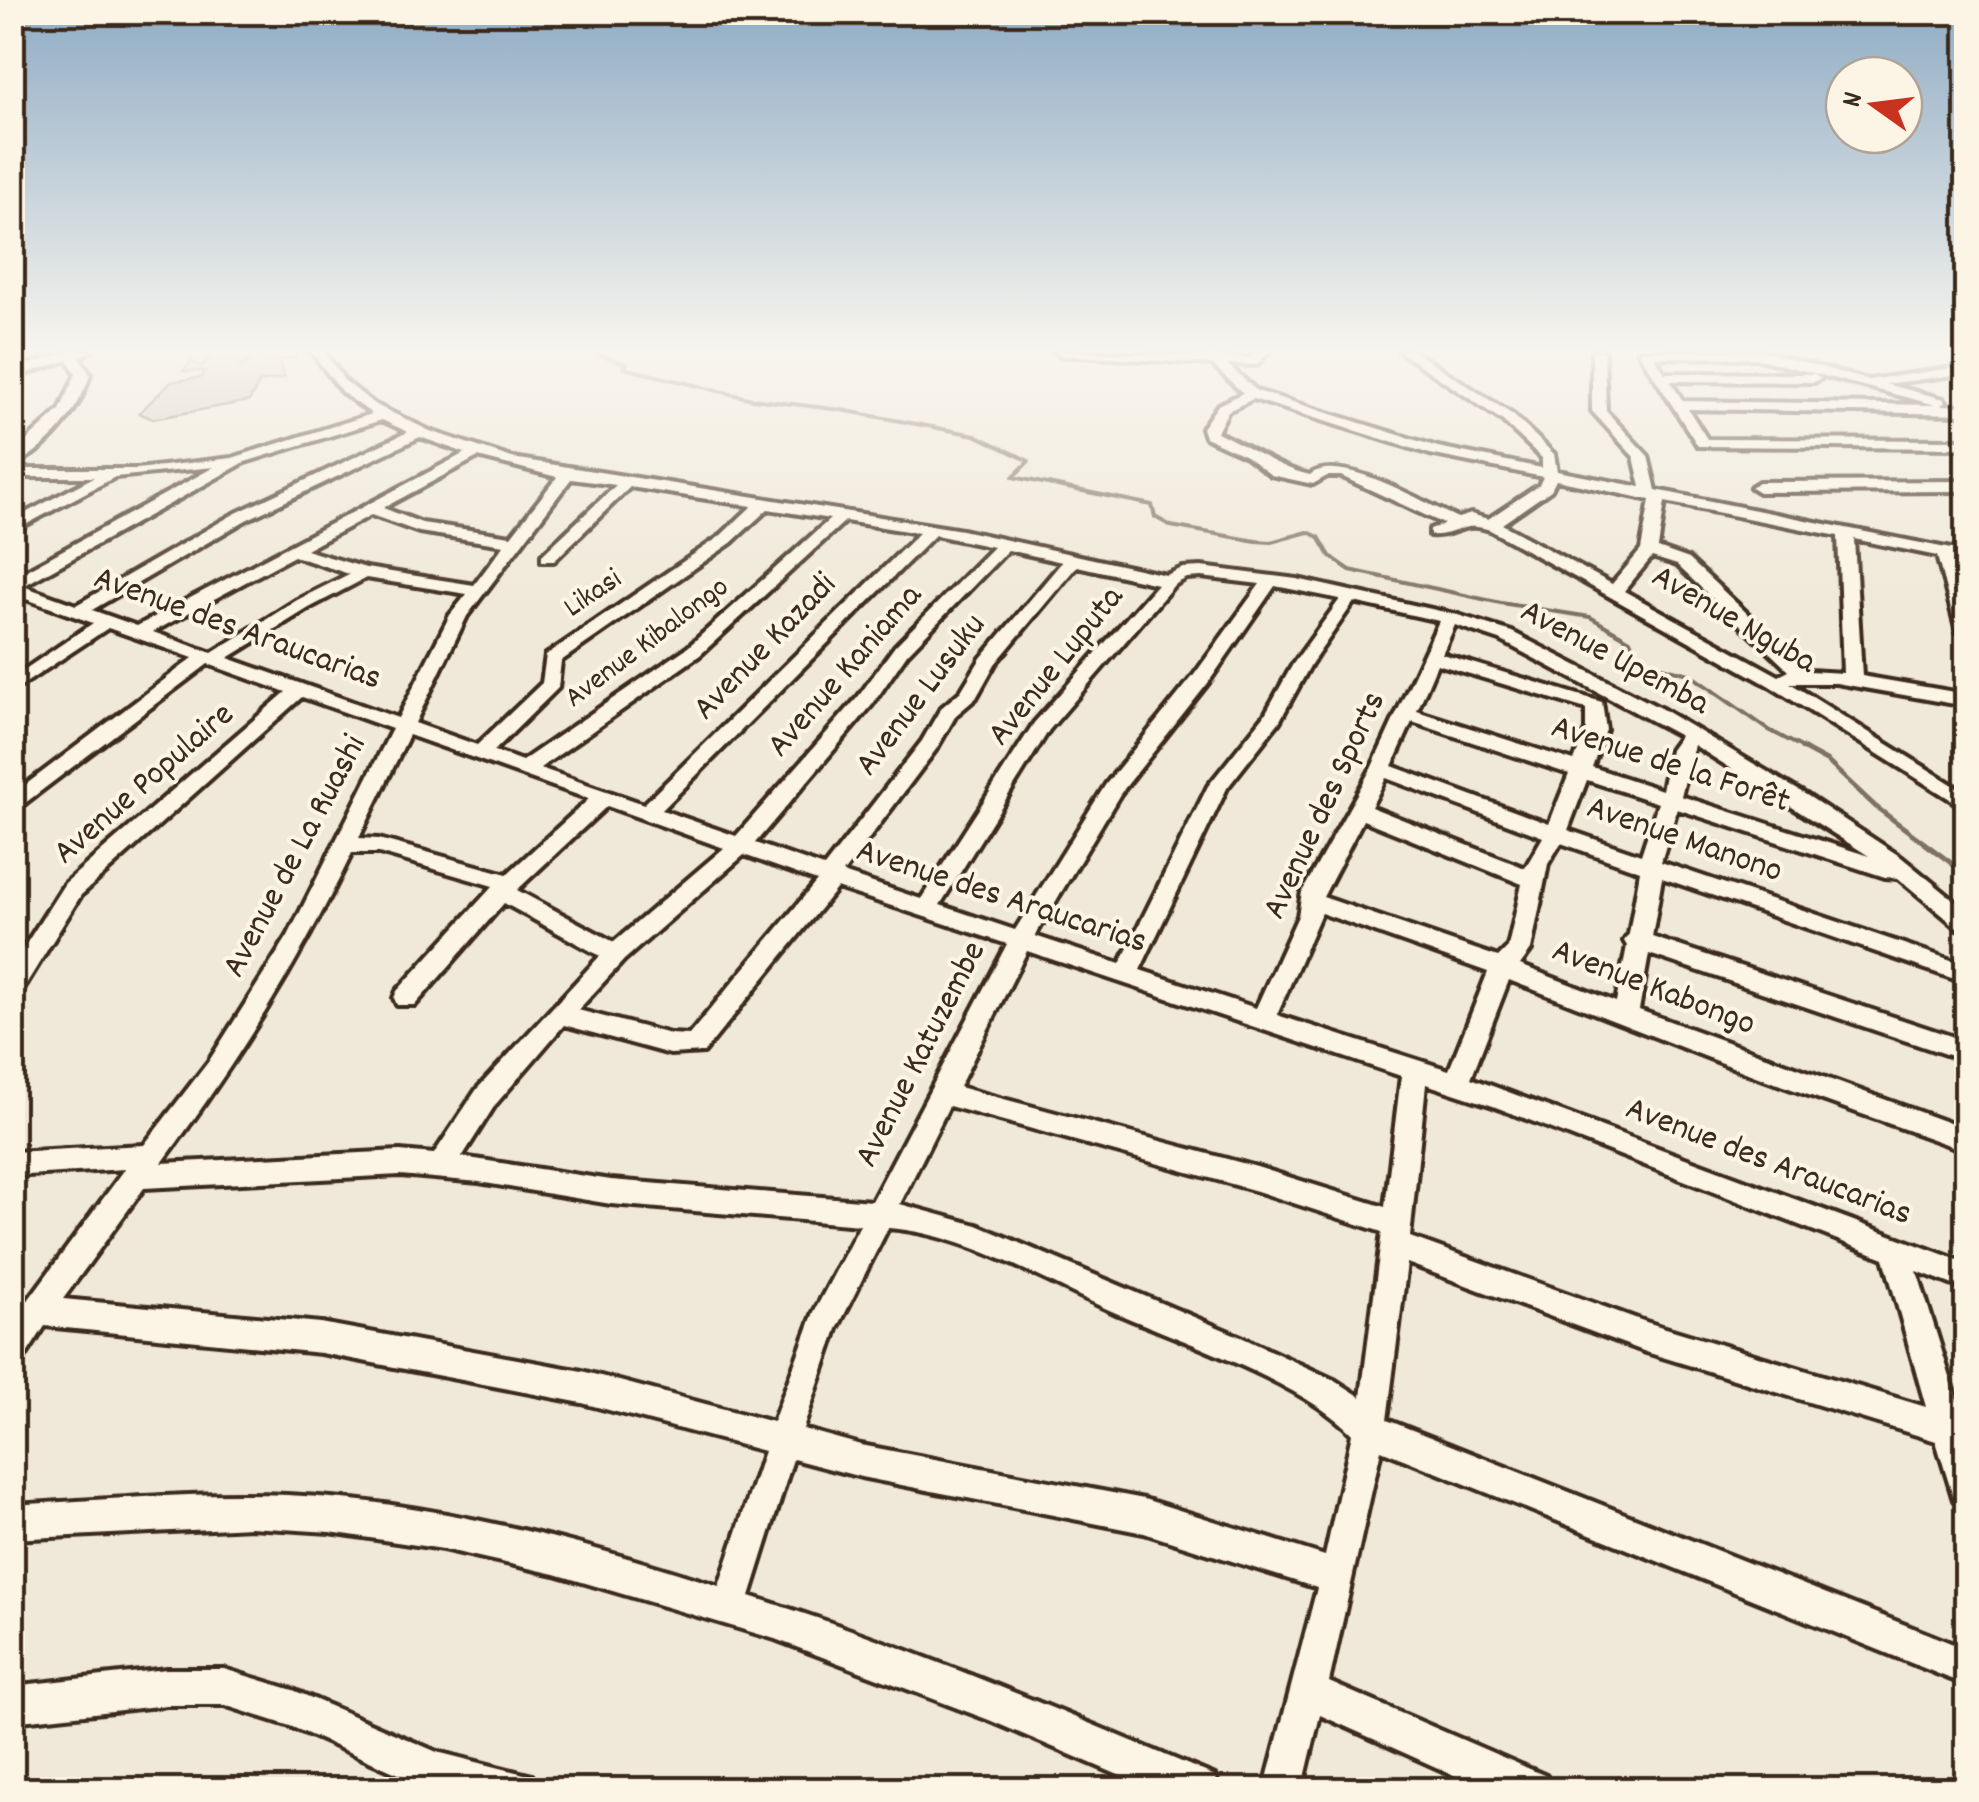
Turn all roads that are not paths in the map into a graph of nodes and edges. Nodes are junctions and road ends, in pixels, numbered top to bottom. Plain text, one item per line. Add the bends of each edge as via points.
1 (43, 435) edge
2 (320, 435) edge
3 (412, 435) edge
4 (437, 435) edge
5 (1212, 435) edge
6 (1383, 435) edge
7 (1526, 435) edge
8 (1621, 435) edge
9 (1695, 435) edge
10 (1966, 444) edge
11 (479, 451) junction
12 (240, 459) junction
13 (12, 462) edge
14 (12, 473) edge
15 (116, 474) junction
16 (566, 476) junction
17 (1550, 477) junction
18 (627, 482) junction
19 (1966, 486) edge
20 (1759, 487) dead end
21 (1653, 497) junction
22 (766, 502) junction
23 (370, 509) junction
24 (842, 516) junction
25 (1457, 524) junction
26 (1490, 525) junction
27 (12, 527) edge
28 (931, 530) junction
29 (1436, 532) dead end
30 (1846, 533) junction
31 (512, 541) junction
32 (1006, 544) junction
33 (1649, 551) junction
34 (296, 552) junction
35 (1944, 553) junction
36 (1966, 557) edge
37 (548, 558) dead end
38 (1074, 559) junction
39 (364, 573) junction
40 (1175, 577) junction
41 (1270, 582) junction
42 (476, 590) junction
43 (1616, 590) junction
44 (16, 592) edge
45 (1350, 596) junction
46 (1963, 605) edge
47 (78, 611) junction
48 (1449, 618) junction
49 (107, 621) junction
50 (1966, 631) edge
51 (140, 632) junction
52 (1432, 657) junction
53 (209, 659) junction
54 (1802, 674) junction
55 (1853, 679) junction
56 (1775, 681) junction
57 (12, 687) edge
58 (299, 690) junction
59 (1966, 700) edge
60 (1406, 714) junction
61 (404, 727) junction
62 (1691, 735) junction
63 (482, 753) junction
64 (526, 768) junction
65 (1380, 769) junction
66 (1580, 771) junction
67 (605, 796) junction
68 (1670, 799) junction
69 (1966, 802) edge
70 (12, 806) edge
71 (1359, 810) junction
72 (648, 812) junction
73 (1556, 834) junction
74 (346, 845) junction
75 (740, 846) junction
76 (1649, 864) junction
77 (830, 878) junction
78 (1914, 878) junction
79 (1534, 880) junction
80 (506, 888) junction
81 (1314, 902) junction
82 (925, 910) junction
83 (1963, 913) edge
84 (1021, 940) junction
85 (1636, 942) junction
86 (616, 954) junction
87 (1504, 968) junction
88 (1966, 974) edge
89 (1126, 975) junction
90 (12, 987) edge
91 (406, 998) dead end
92 (558, 1014) junction
93 (1626, 1016) junction
94 (1262, 1022) junction
95 (1966, 1052) edge
96 (1415, 1070) junction
97 (1456, 1084) junction
98 (944, 1094) junction
99 (1966, 1140) edge
100 (12, 1164) edge
101 (145, 1166) junction
102 (441, 1166) junction
103 (884, 1212) junction
104 (1394, 1233) junction
105 (1896, 1250) junction
106 (1966, 1276) edge
107 (38, 1311) junction
108 (12, 1350) edge
109 (1369, 1429) junction
110 (1951, 1430) junction
111 (785, 1441) junction
112 (1966, 1488) edge
113 (12, 1522) edge
114 (1337, 1577) junction
115 (729, 1608) junction
116 (1966, 1667) edge
117 (1310, 1692) junction
118 (12, 1704) edge
119 (518, 1790) edge
120 (1201, 1790) edge
121 (1283, 1790) edge
122 (1532, 1790) edge

1 - 13 street
2 - 12 street
3 - 47 street via 240,517
4 - 11 street
5 - 25 street, Avenue Nguba via 1276,472 1313,480 1324,471 1344,472
6 - 17 street
7 - 17 street via 1549,456
8 - 21 street via 1644,459
9 - 10 street via 1710,444
11 - 16 street
11 - 23 street
12 - 15 street
12 - 44 street
14 - 15 street
15 - 27 street
16 - 18 street, Avenue Upemba
16 - 31 street, Avenue de La Ruashi
17 - 21 street
17 - 26 street via 1539,494
18 - 22 street, Avenue Upemba
18 - 37 street
19 - 20 street
21 - 30 street
21 - 33 street
22 - 24 street, Avenue Upemba
22 - 63 street, Likasi via 725,540 552,659 553,681
23 - 31 street via 420,527
23 - 34 street
24 - 28 street, Avenue Upemba
24 - 64 street, Avenue Kibalongo via 694,651
25 - 26 street, Avenue Nguba via 1473,519
25 - 29 street, Avenue Nguba
26 - 43 street, Avenue Nguba
28 - 32 street, Avenue Upemba
28 - 72 street, Avenue Kazadi
30 - 35 street
30 - 55 street
31 - 42 street, Avenue de La Ruashi
32 - 38 street, Avenue Upemba
32 - 75 street, Avenue Kaniama via 900,650 865,701
33 - 43 street
33 - 54 street via 1682,562
34 - 39 street
34 - 51 street
35 - 36 street
35 - 46 street
38 - 40 street, Avenue Upemba
38 - 77 street, Avenue Lusuku via 948,712
39 - 42 street
39 - 53 street
40 - 41 street, Avenue Upemba via 1201,572
40 - 82 street, Avenue Luputa via 1038,732
41 - 45 street, Avenue Upemba
41 - 84 street, Avenue Katuzembe via 1113,789
42 - 61 street, Avenue de La Ruashi via 430,666
43 - 56 street, Avenue Nguba
44 - 47 street, Avenue des Araucarias
45 - 48 street, Avenue Upemba
45 - 89 street via 1272,718 1218,786
46 - 50 street
47 - 49 street, Avenue des Araucarias
48 - 52 street, Avenue des Sports
48 - 62 street, Avenue Upemba via 1533,647
49 - 51 street, Avenue des Araucarias
49 - 57 street
51 - 53 street, Avenue des Araucarias
52 - 60 street, Avenue des Sports
52 - 66 street via 1595,706 1596,730
53 - 58 street, Avenue des Araucarias
53 - 70 street
54 - 55 street
54 - 56 street
55 - 59 street
56 - 69 street, Avenue Nguba
58 - 61 street, Avenue des Araucarias
58 - 90 street, Avenue Populaire via 73,889
60 - 65 street, Avenue des Sports
60 - 66 street, Avenue de la Forêt
61 - 63 street, Avenue des Araucarias
61 - 74 street, Avenue de La Ruashi
62 - 68 street via 1680,750
62 - 78 street, Avenue Upemba
63 - 64 street, Avenue des Araucarias
64 - 67 street, Avenue des Araucarias
65 - 71 street, Avenue des Sports
65 - 73 street, Avenue Manono
66 - 68 street, Avenue de la Forêt
66 - 73 street
67 - 72 street, Avenue des Araucarias
67 - 80 street
68 - 76 street
68 - 78 street, Avenue de la Forêt
71 - 79 street
71 - 81 street, Avenue des Sports
72 - 75 street, Avenue des Araucarias
73 - 76 street, Avenue Manono
73 - 79 street
74 - 80 street via 379,846
74 - 101 street, Avenue de La Ruashi via 244,1028
75 - 77 street, Avenue des Araucarias
75 - 86 street, Avenue Kaniama
76 - 85 street
76 - 88 street, Avenue Manono
77 - 82 street, Avenue des Araucarias
77 - 92 street, Avenue Lusuku via 695,1045
78 - 83 street, Avenue Upemba
79 - 87 street via 1522,942
80 - 86 street
80 - 91 street
81 - 87 street, Avenue Kabongo
81 - 94 street, Avenue des Sports
82 - 84 street, Avenue des Araucarias
84 - 89 street, Avenue des Araucarias
84 - 98 street, Avenue Katuzembe
85 - 93 street
85 - 95 street
86 - 92 street, Avenue Kaniama
87 - 93 street, Avenue Kabongo
87 - 97 street
89 - 94 street, Avenue des Araucarias
92 - 102 street, Avenue Kaniama via 486,1097
93 - 99 street, Avenue Kabongo
94 - 96 street, Avenue des Araucarias
96 - 97 street, Avenue des Araucarias
96 - 104 street
97 - 105 street, Avenue des Araucarias
98 - 103 street, Avenue Katuzembe
98 - 104 street via 1257,1179
100 - 101 street
101 - 102 street
101 - 107 street, Avenue de La Ruashi
102 - 103 street via 611,1192
103 - 109 street via 968,1234 1230,1347 1325,1392
103 - 111 street, Avenue Katuzembe via 808,1361
104 - 109 street
104 - 110 street via 1646,1337
105 - 106 street, Avenue des Araucarias
105 - 110 street
107 - 108 street, Avenue de La Ruashi
107 - 111 street via 366,1344 582,1387
109 - 114 street
109 - 116 street
110 - 112 street
111 - 114 street via 861,1462 1144,1516
111 - 115 street, Avenue Katuzembe
113 - 115 street via 270,1512 332,1516 571,1560
114 - 117 street
115 - 120 street via 874,1655
117 - 121 street
117 - 122 street
118 - 119 street via 224,1686 293,1708 436,1771

